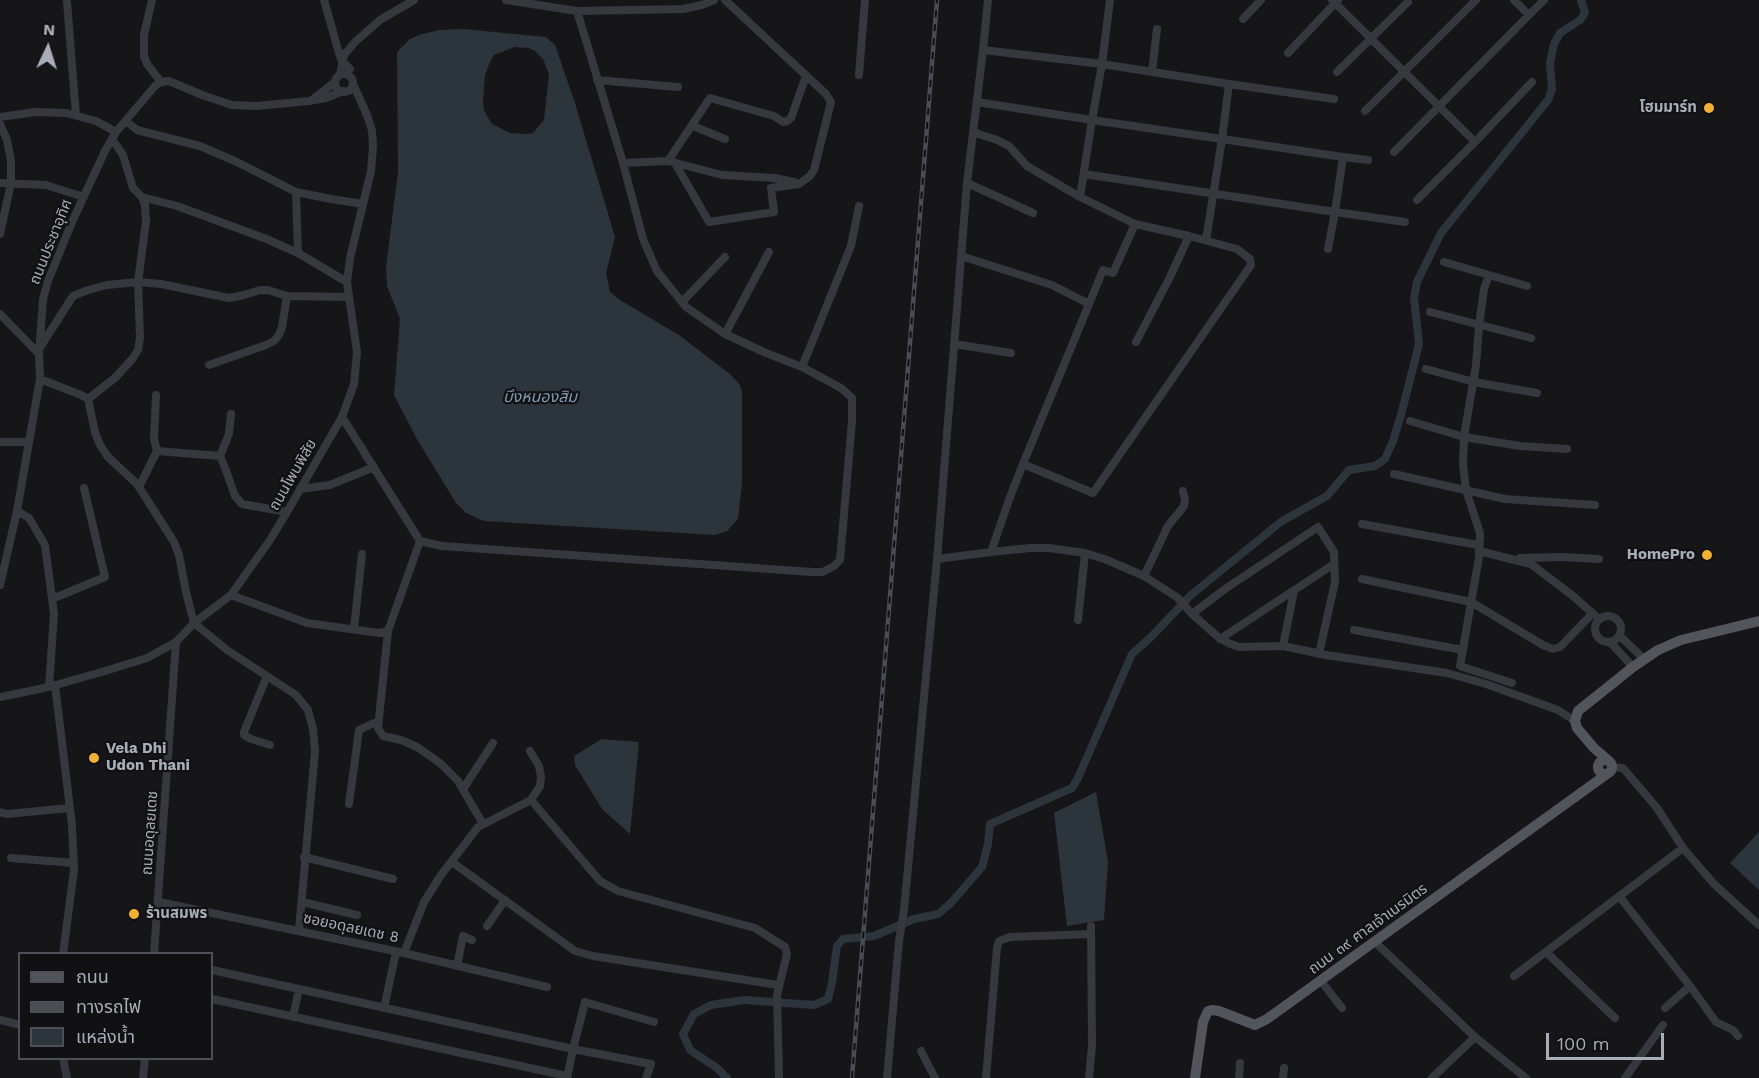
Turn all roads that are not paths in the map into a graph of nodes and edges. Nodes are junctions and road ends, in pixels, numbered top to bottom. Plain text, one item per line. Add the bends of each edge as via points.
1 (152, 0) edge
2 (324, 0) edge
3 (414, 0) edge
4 (506, 0) edge
5 (644, 0) edge
6 (714, 0) edge
7 (725, 0) edge
8 (865, 0) edge
9 (988, 0) edge
10 (1110, 0) edge
11 (1262, 0) edge
12 (1476, 0) edge
13 (1514, 0) edge
14 (1544, 0) edge
15 (1335, 1) edge
16 (67, 2) dead end
17 (1408, 2) dead end
18 (644, 10) junction
19 (577, 11) junction
20 (1529, 15) junction
21 (1243, 19) dead end
22 (1157, 29) dead end
23 (1370, 38) junction
24 (350, 48) junction
25 (983, 50) junction
26 (1288, 53) dead end
27 (342, 60) junction
28 (1102, 64) junction
29 (1152, 72) junction
30 (1337, 72) dead end
31 (1405, 72) junction
32 (859, 75) dead end
33 (351, 76) junction
34 (806, 76) junction
35 (338, 78) junction
36 (597, 80) junction
37 (161, 82) junction
38 (1532, 82) dead end
39 (1229, 84) junction
40 (678, 87) dead end
41 (344, 91) junction
42 (1334, 99) dead end
43 (309, 102) junction
44 (977, 102) junction
45 (364, 106) junction
46 (1440, 107) junction
47 (1365, 111) dead end
48 (76, 116) junction
49 (0, 117) edge
50 (1092, 120) junction
51 (126, 121) junction
52 (0, 124) edge
53 (693, 126) junction
54 (973, 132) junction
55 (114, 135) junction
56 (725, 139) dead end
57 (1222, 139) junction
58 (1475, 142) junction
59 (1394, 152) dead end
60 (1343, 157) junction
61 (1368, 160) dead end
62 (672, 162) junction
63 (623, 163) junction
64 (1084, 174) junction
65 (0, 183) edge
66 (10, 183) junction
67 (967, 183) junction
68 (800, 184) junction
69 (296, 192) junction
70 (1213, 193) junction
71 (1080, 196) junction
72 (84, 197) junction
73 (142, 197) junction
74 (1417, 200) dead end
75 (363, 204) junction
76 (860, 206) dead end
77 (1335, 212) junction
78 (1033, 213) dead end
79 (1405, 222) dead end
80 (1134, 224) junction
81 (0, 234) edge
82 (1189, 236) junction
83 (1206, 240) junction
84 (1328, 249) dead end
85 (768, 252) dead end
86 (298, 253) junction
87 (961, 256) junction
88 (725, 257) dead end
89 (1444, 262) dead end
90 (1489, 275) junction
91 (138, 282) junction
92 (347, 282) junction
93 (1527, 286) dead end
94 (287, 296) junction
95 (349, 297) junction
96 (682, 302) junction
97 (1089, 304) junction
98 (1430, 312) dead end
99 (0, 314) edge
100 (1479, 324) junction
101 (725, 334) junction
102 (1531, 338) dead end
103 (1136, 342) dead end
104 (954, 344) junction
105 (39, 352) junction
106 (1011, 353) dead end
107 (209, 365) dead end
108 (802, 367) junction
109 (1426, 369) dead end
110 (40, 379) junction
111 (1473, 382) junction
112 (1537, 393) dead end
113 (156, 395) dead end
114 (88, 399) junction
115 (231, 414) dead end
116 (342, 417) junction
117 (1410, 421) dead end
118 (1464, 437) junction
119 (0, 442) edge
120 (29, 442) junction
121 (1567, 449) dead end
122 (157, 451) junction
123 (220, 456) junction
124 (1023, 464) junction
125 (374, 466) junction
126 (1394, 474) dead end
127 (139, 487) junction
128 (84, 488) dead end
129 (300, 489) junction
130 (1466, 490) junction
131 (1183, 491) dead end
132 (1595, 505) dead end
133 (17, 511) junction
134 (287, 512) junction
135 (1362, 524) dead end
136 (420, 541) junction
137 (1478, 548) junction
138 (991, 552) junction
139 (1085, 553) junction
140 (362, 554) dead end
141 (1511, 558) junction
142 (937, 559) junction
143 (1599, 559) dead end
144 (1335, 564) junction
145 (1144, 576) junction
146 (1362, 579) dead end
147 (0, 585) edge
148 (1294, 591) junction
149 (231, 595) junction
150 (52, 599) junction
151 (1471, 602) junction
152 (1190, 612) junction
153 (1596, 616) junction
154 (1078, 620) dead end
155 (1759, 621) edge
156 (194, 623) junction
157 (354, 629) junction
158 (1354, 630) dead end
159 (388, 631) junction
160 (1620, 636) junction
161 (1220, 639) junction
162 (176, 642) junction
163 (1610, 642) junction
164 (1283, 646) junction
165 (1463, 650) junction
166 (1319, 654) junction
167 (1644, 659) junction
168 (1633, 667) junction
169 (267, 676) junction
170 (1512, 683) dead end
171 (52, 686) junction
172 (0, 697) edge
173 (1575, 721) junction
174 (378, 722) junction
175 (493, 743) dead end
176 (270, 745) dead end
177 (530, 751) dead end
178 (1605, 767) junction
179 (463, 789) junction
180 (531, 800) junction
181 (349, 804) dead end
182 (70, 808) junction
183 (0, 812) edge
184 (483, 824) junction
185 (1683, 848) junction
186 (304, 857) junction
187 (11, 858) dead end
188 (452, 862) junction
189 (74, 863) junction
190 (393, 879) dead end
191 (1619, 896) junction
192 (504, 900) junction
193 (159, 902) junction
194 (302, 902) junction
195 (357, 915) dead end
196 (1759, 925) edge
197 (487, 926) dead end
198 (299, 930) junction
199 (472, 940) dead end
200 (1375, 942) junction
201 (63, 952) edge
202 (154, 952) edge
203 (400, 952) junction
204 (1546, 952) junction
205 (457, 966) junction
206 (213, 970) edge
207 (1515, 976) dead end
208 (1321, 981) junction
209 (778, 985) junction
210 (1690, 986) junction
211 (547, 987) dead end
212 (299, 989) junction
213 (213, 999) edge
214 (384, 1008) junction
215 (1342, 1008) dead end
216 (1665, 1008) dead end
217 (293, 1017) junction
218 (1615, 1018) dead end
219 (0, 1020) edge
220 (654, 1022) dead end
221 (18, 1024) edge
222 (1663, 1025) dead end
223 (1738, 1036) dead end
224 (1475, 1037) junction
225 (573, 1048) junction
226 (921, 1051) dead end
227 (63, 1060) edge
228 (145, 1060) edge
229 (1240, 1063) dead end
230 (1284, 1068) dead end
231 (567, 1077) edge
232 (67, 1078) edge
233 (143, 1078) edge
234 (646, 1078) edge
235 (779, 1078) edge
236 (887, 1078) edge
237 (935, 1078) edge
238 (986, 1078) edge
239 (1089, 1078) edge
240 (1195, 1078) edge
241 (1239, 1078) edge
242 (1283, 1078) edge
243 (1432, 1078) edge
244 (1526, 1078) edge
245 (1625, 1078) edge

1 - 37 street via 144,56
2 - 27 street
3 - 24 street via 380,20
4 - 19 street
5 - 18 street
6 - 18 street via 683,9
7 - 34 street
8 - 32 street
9 - 25 street
10 - 28 street
11 - 21 street
12 - 31 street
13 - 20 street
14 - 20 street
15 - 23 street
15 - 26 street
16 - 48 street
17 - 23 street
18 - 19 street
19 - 36 street
20 - 46 street
22 - 29 street
23 - 30 street
23 - 31 street
24 - 27 street
24 - 33 street
25 - 28 street
25 - 44 street
27 - 33 street
27 - 35 street
28 - 29 street
28 - 50 street
29 - 39 street
31 - 46 street
31 - 47 street
33 - 35 street
33 - 41 street via 350,89
33 - 45 street, ถนนโพนพิสัย
34 - 53 street via 787,121 710,98
34 - 68 street via 831,102 814,170
35 - 41 street via 336,87
35 - 43 street
36 - 40 street
36 - 63 street
37 - 43 street via 169,81 232,105
37 - 51 street, ถนนประชาอุทิศ
38 - 58 street
39 - 42 street
39 - 57 street
41 - 43 street
41 - 45 street
44 - 50 street
44 - 54 street
45 - 75 street, ถนนโพนพิสัย via 373,147
46 - 58 street
46 - 59 street
48 - 49 street via 35,112
48 - 55 street via 96,121
50 - 57 street
50 - 64 street
51 - 55 street, ถนนประชาอุทิศ
51 - 69 street via 137,130 200,146
52 - 66 street via 11,162
53 - 56 street
53 - 62 street
54 - 67 street
54 - 71 street via 1009,146 1027,166
55 - 72 street, ถนนประชาอุทิศ
55 - 73 street via 133,188
57 - 60 street
57 - 70 street
58 - 74 street
60 - 61 street
60 - 77 street
62 - 63 street
62 - 68 street via 723,175
62 - 68 street via 709,222 774,212 771,188
63 - 96 street via 643,239 657,271
64 - 70 street
64 - 71 street
65 - 66 street
66 - 72 street via 46,185
66 - 81 street
67 - 78 street
67 - 87 street
69 - 75 street
69 - 86 street
70 - 77 street
70 - 83 street
71 - 80 street
72 - 105 street, ถนนประชาอุทิศ via 48,280 41,308
73 - 86 street via 199,214
73 - 91 street via 146,221
75 - 92 street, ถนนโพนพิสัย
76 - 108 street via 851,246
77 - 79 street
77 - 84 street
80 - 82 street
80 - 97 street via 1113,273 1103,270
82 - 83 street
82 - 103 street
83 - 124 street via 1236,249 1250,259 1251,265 1093,493
85 - 101 street
86 - 92 street
87 - 97 street via 1052,285
87 - 104 street
88 - 96 street
89 - 90 street
90 - 93 street
90 - 100 street
91 - 94 street via 229,298 260,290
91 - 105 street via 107,285 73,296
91 - 114 street via 138,350 116,377
92 - 95 street, ถนนโพนพิสัย
94 - 95 street
94 - 107 street via 282,327 274,341
95 - 116 street, ถนนโพนพิสัย via 357,352 354,384
96 - 101 street
97 - 124 street
98 - 100 street
99 - 105 street
100 - 102 street
100 - 111 street
101 - 108 street
104 - 106 street
104 - 142 street
105 - 110 street, ถนนประชาอุทิศ
108 - 136 street via 852,398 840,560 823,572 442,546
109 - 111 street
110 - 114 street
110 - 120 street, ถนนประชาอุทิศ
111 - 112 street
111 - 118 street
113 - 122 street
114 - 127 street via 100,445
115 - 123 street via 229,434
116 - 125 street
116 - 129 street, ถนนโพนพิสัย
117 - 118 street
118 - 121 street
118 - 130 street
119 - 120 street
120 - 133 street, ถนนประชาอุทิศ
122 - 123 street
122 - 127 street
123 - 134 street via 235,496 242,504
124 - 138 street
125 - 129 street via 330,485
125 - 136 street
126 - 130 street
127 - 156 street via 177,549
128 - 150 street via 105,577
129 - 134 street, ถนนโพนพิสัย
130 - 132 street via 1505,499
130 - 137 street via 1480,533
131 - 145 street via 1184,506 1168,526
133 - 147 street, ถนนประชาอุทิศ
133 - 150 street via 29,518 45,546
134 - 149 street, ถนนโพนพิสัย
135 - 137 street
136 - 159 street
137 - 141 street
137 - 151 street
138 - 139 street via 1049,548
138 - 142 street
139 - 145 street
139 - 154 street
140 - 157 street
141 - 143 street
141 - 153 street via 1531,564
142 - 236 street
144 - 148 street
144 - 152 street via 1334,552 1318,527
144 - 166 street via 1335,582
145 - 152 street via 1181,600
146 - 151 street
148 - 161 street
148 - 164 street
149 - 156 street, ถนนโพนพิสัย
149 - 157 street via 308,623
150 - 171 street
151 - 153 street via 1553,649
151 - 165 street
152 - 161 street
153 - 160 street via 1617,618
153 - 163 street via 1596,634
155 - 167 main road via 1681,640
156 - 162 street, ถนนโพนพิสัย
156 - 169 street
157 - 159 street
158 - 165 street
159 - 174 street
160 - 163 street
160 - 167 street
161 - 164 street via 1239,647
162 - 171 street, ถนนโพนพิสัย via 147,658
162 - 193 street, ถนนอดุลยเดช
163 - 168 street
164 - 166 street
165 - 170 street via 1460,666
166 - 173 street via 1447,673 1558,710
167 - 168 main road
168 - 173 main road via 1578,711
169 - 176 street via 243,732
169 - 186 street via 296,696 308,710 313,729 315,751
171 - 172 street, ถนนโพนพิสัย
171 - 182 street
173 - 178 main road
174 - 179 street via 383,736 417,747 440,763
174 - 181 street via 359,730
175 - 179 street
177 - 180 street via 541,777
178 - 185 street via 1623,768 1658,808
178 - 200 main road, ถนน ๓๙ ศาลเจ้าเนรมิตร via 1593,785
179 - 184 street
180 - 184 street, ซอยอดุลยเดช 8
180 - 209 street via 600,881 618,891 755,928 785,947 787,954
182 - 183 street
182 - 189 street
184 - 188 street, ซอยอดุลยเดช 8
185 - 191 street
185 - 196 street via 1714,884
186 - 190 street
186 - 194 street
187 - 189 street
188 - 192 street
188 - 203 street, ซอยอดุลยเดช 8 via 424,902
189 - 201 street
191 - 204 street
191 - 210 street
192 - 197 street
192 - 209 street via 576,951
193 - 198 street, ซอยอดุลยเดช 8
193 - 202 street, ถนนอดุลยเดช
194 - 195 street
194 - 198 street
198 - 203 street, ซอยอดุลยเดช 8
199 - 205 street via 463,936
200 - 208 main road, ถนน ๓๙ ศาลเจ้าเนรมิตร
200 - 224 street
203 - 205 street
203 - 214 street
204 - 207 street
204 - 218 street
205 - 211 street
206 - 212 street
208 - 215 street
208 - 240 main road, ถนน ๓๙ ศาลเจ้าเนรมิตร via 1254,1025 1219,1011 1208,1011
209 - 235 street
210 - 216 street
210 - 223 street via 1716,1022
212 - 214 street
212 - 217 street
213 - 217 street
214 - 225 street
217 - 231 street
219 - 221 street
220 - 225 street via 585,1002
222 - 245 street
224 - 243 street
224 - 244 street
225 - 231 street
225 - 234 street via 651,1064
226 - 237 street
227 - 232 street
228 - 233 street
229 - 241 street
230 - 242 street
238 - 239 street via 999,941 1091,930

